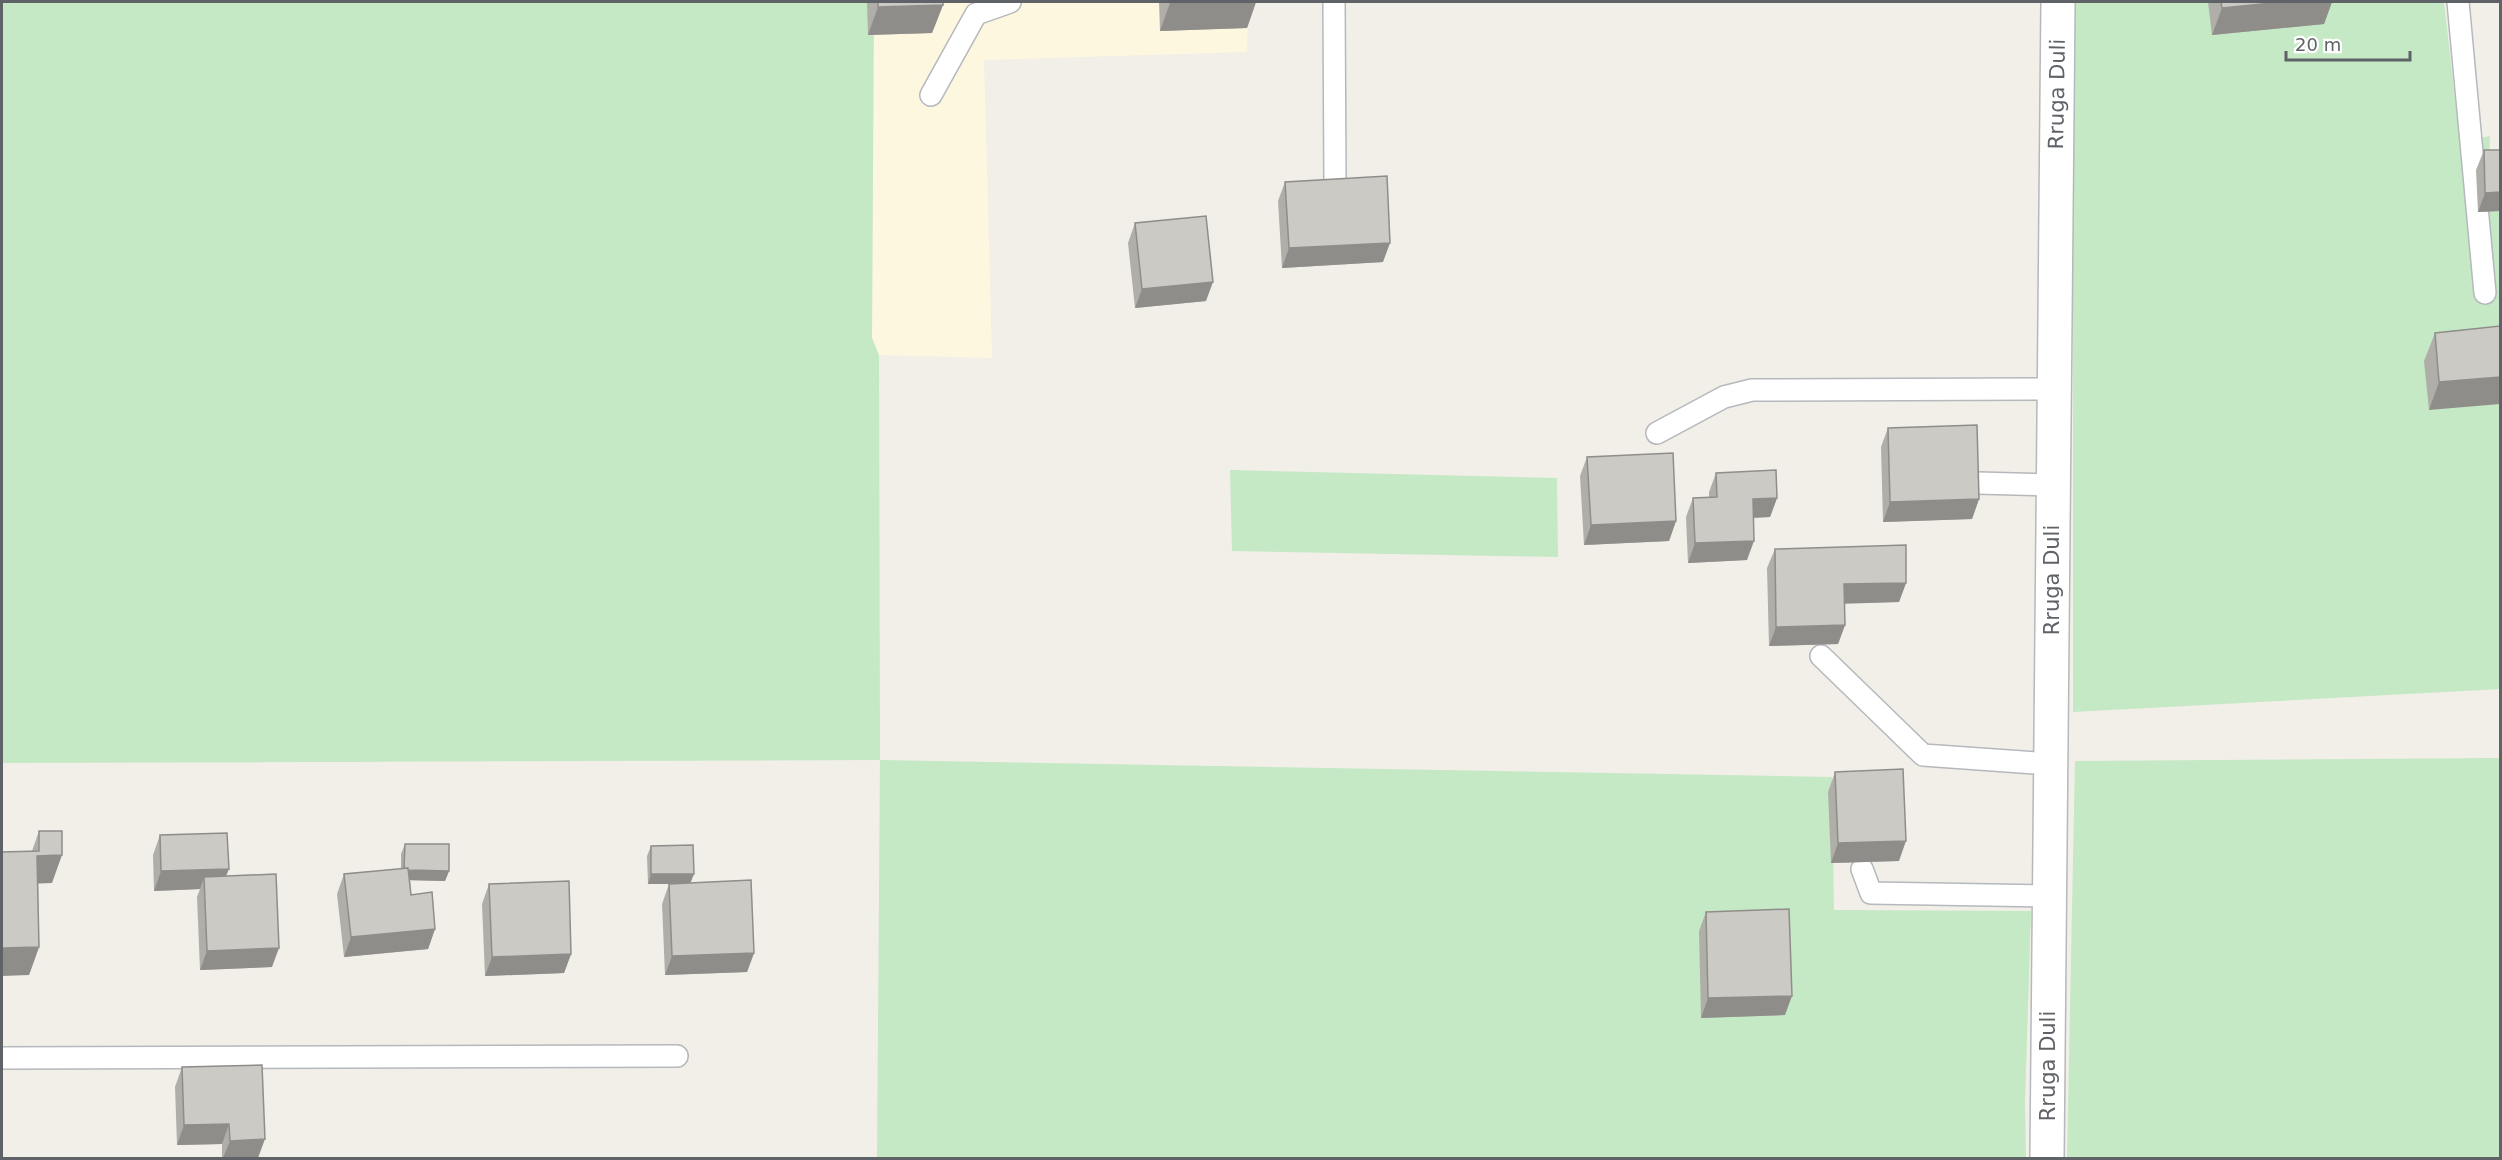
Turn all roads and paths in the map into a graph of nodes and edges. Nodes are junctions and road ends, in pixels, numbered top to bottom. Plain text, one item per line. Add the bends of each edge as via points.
1 (1010, 2) edge
2 (1334, 2) edge
3 (2058, 2) edge
4 (2458, 2) edge
5 (931, 95) dead end
6 (1335, 185) edge
7 (2485, 293) dead end
8 (2054, 389) junction
9 (1657, 433) dead end
10 (1977, 483) edge
11 (2053, 485) junction
12 (1821, 656) dead end
13 (2051, 761) junction
14 (1862, 869) dead end
15 (2049, 896) junction
16 (677, 1056) dead end
17 (2, 1058) edge
18 (2047, 1158) edge

1 - 5 lane via 976,14
2 - 6 lane
3 - 8 street, Rruga Duli
4 - 7 lane
8 - 9 lane via 1752,390 1724,397
8 - 11 street, Rruga Duli
10 - 11 lane
11 - 13 street, Rruga Duli
12 - 13 lane via 1923,754
13 - 15 street, Rruga Duli
14 - 15 lane via 1871,893
15 - 18 street, Rruga Duli
16 - 17 lane

